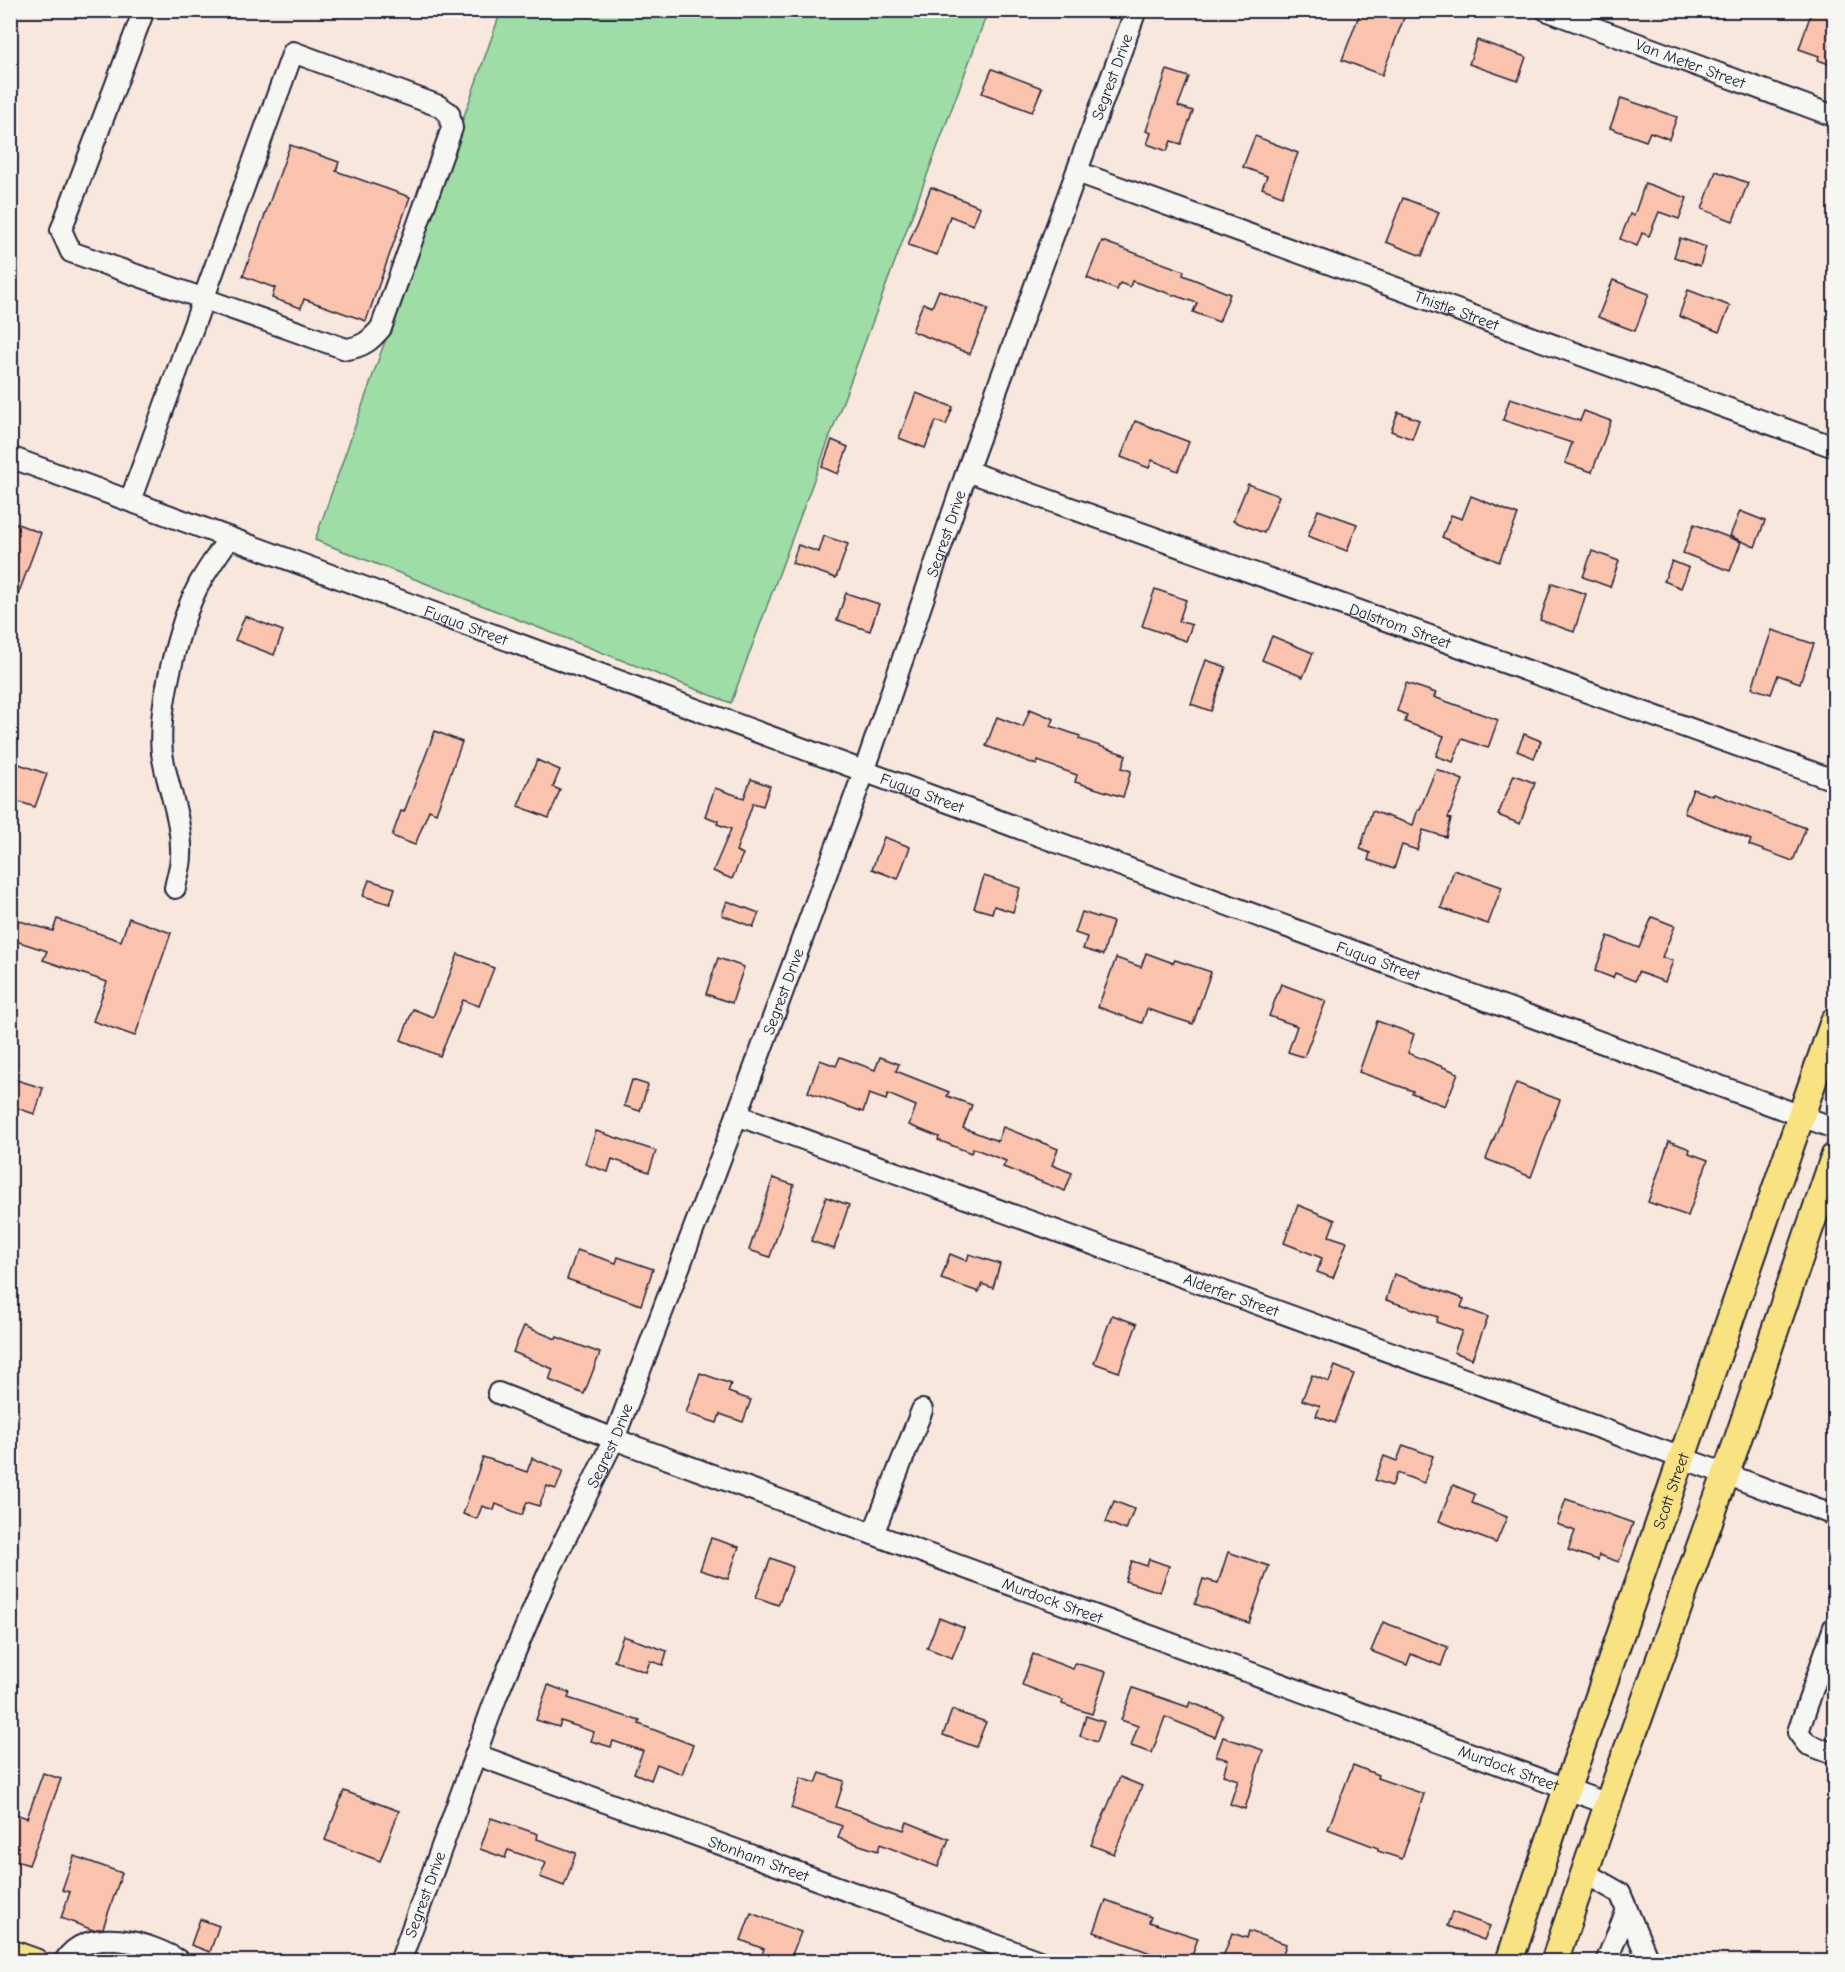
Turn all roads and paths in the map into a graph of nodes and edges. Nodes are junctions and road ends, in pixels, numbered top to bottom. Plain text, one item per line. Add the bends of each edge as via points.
1 (144, 10) edge
2 (1136, 10) edge
3 (1546, 10) edge
4 (1834, 116) edge
5 (1077, 172) junction
6 (203, 299) junction
7 (1834, 447) edge
8 (10, 458) edge
9 (967, 471) junction
10 (130, 501) junction
11 (229, 538) junction
12 (864, 772) junction
13 (1834, 780) edge
14 (175, 888) dead end
15 (1834, 1021) edge
16 (737, 1115) junction
17 (1801, 1116) junction
18 (1834, 1128) edge
19 (1834, 1157) edge
20 (498, 1393) dead end
21 (922, 1410) dead end
22 (614, 1439) junction
23 (1682, 1458) junction
24 (1726, 1474) junction
25 (1834, 1515) edge
26 (873, 1534) junction
27 (1834, 1627) edge
28 (1834, 1754) edge
29 (477, 1755) junction
30 (1567, 1788) junction
31 (1608, 1804) junction
32 (1585, 1873) junction
33 (1627, 1910) junction
34 (10, 1953) edge
35 (35, 1962) edge
36 (64, 1962) edge
37 (181, 1962) edge
38 (400, 1962) edge
39 (1042, 1962) edge
40 (1509, 1962) edge
41 (1554, 1962) edge
42 (1606, 1962) edge
43 (1649, 1962) edge

1 - 6 street via 61,230 71,252
2 - 5 street, Segrest Drive
3 - 4 street, Van Meter Street
5 - 7 street, Thistle Street
5 - 9 street, Segrest Drive
6 - 6 street via 293,52 449,113 452,128 381,328 372,339 360,347 346,349
6 - 10 street
8 - 10 street, Fuqua Street
9 - 12 street, Segrest Drive
9 - 13 street, Dalstrom Street
10 - 11 street, Fuqua Street
11 - 12 street, Fuqua Street
11 - 14 street via 187,611 162,718 165,775 180,835 181,857
12 - 16 street, Segrest Drive
12 - 17 street, Fuqua Street
15 - 17 main road, Scott Street
16 - 22 street, Segrest Drive
16 - 23 street, Alderfer Street
17 - 18 street, Fuqua Street
17 - 23 main road, Scott Street
19 - 24 main road
20 - 22 street, Murdock Street
21 - 26 street
22 - 26 street, Murdock Street
22 - 29 street, Segrest Drive via 547,1576 497,1695
23 - 24 street, Alderfer Street
23 - 30 main road, Scott Street
24 - 25 street, Alderfer Street
24 - 31 main road
26 - 30 street, Murdock Street
27 - 28 street via 1798,1732 1807,1744
29 - 38 street, Segrest Drive
29 - 39 street, Stonham Street
30 - 31 street, Murdock Street
30 - 40 main road, Scott Street
31 - 32 main road
32 - 33 street via 1620,1893
32 - 41 main road
33 - 42 street
33 - 43 street
34 - 35 main road
36 - 37 street via 70,1951 106,1938 141,1944

